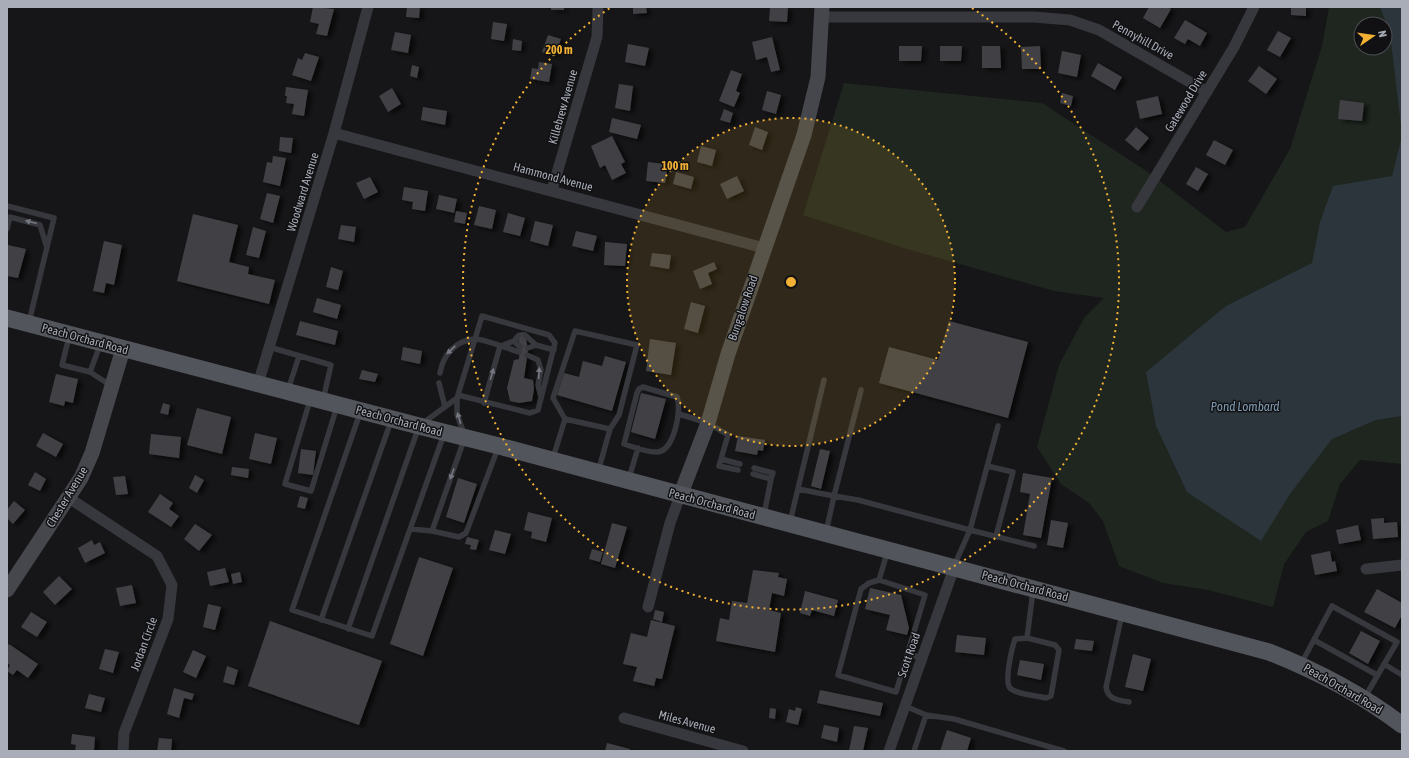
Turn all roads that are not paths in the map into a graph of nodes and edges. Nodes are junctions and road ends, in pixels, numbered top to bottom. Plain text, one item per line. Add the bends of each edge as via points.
1 (368, 7) edge
2 (598, 7) edge
3 (1254, 7) edge
4 (822, 12) edge
5 (1207, 92) junction
6 (334, 133) junction
7 (552, 190) junction
8 (7, 206) edge
9 (1137, 207) dead end
10 (7, 229) edge
11 (47, 248) junction
12 (764, 248) junction
13 (7, 318) edge
14 (28, 324) junction
15 (70, 335) junction
16 (475, 339) junction
17 (526, 342) dead end
18 (101, 343) junction
19 (500, 346) junction
20 (269, 348) junction
21 (123, 349) junction
22 (554, 350) junction
23 (527, 355) dead end
24 (299, 356) junction
25 (90, 372) junction
26 (440, 374) dead end
27 (824, 380) dead end
28 (439, 383) dead end
29 (258, 384) junction
30 (111, 386) junction
31 (860, 390) dead end
32 (287, 391) junction
33 (457, 397) junction
34 (542, 397) junction
35 (324, 401) junction
36 (484, 402) junction
37 (445, 407) junction
38 (361, 411) junction
39 (680, 414) junction
40 (391, 419) junction
41 (565, 419) junction
42 (708, 423) junction
43 (419, 426) junction
44 (998, 426) dead end
45 (610, 429) junction
46 (445, 433) junction
47 (465, 437) junction
48 (499, 446) junction
49 (638, 448) junction
50 (722, 459) junction
51 (552, 460) junction
52 (740, 464) dead end
53 (987, 466) junction
54 (754, 468) dead end
55 (738, 470) dead end
56 (598, 473) junction
57 (753, 474) dead end
58 (771, 479) junction
59 (628, 481) junction
60 (798, 489) junction
61 (680, 496) junction
62 (834, 496) junction
63 (69, 498) junction
64 (764, 518) junction
65 (789, 525) junction
66 (411, 529) junction
67 (970, 530) junction
68 (432, 531) junction
69 (826, 534) junction
70 (996, 536) junction
71 (1034, 546) dead end
72 (888, 550) junction
73 (1402, 565) edge
74 (954, 568) junction
75 (1366, 569) dead end
76 (879, 580) junction
77 (1033, 588) junction
78 (7, 590) edge
79 (648, 607) dead end
80 (1122, 612) junction
81 (321, 620) junction
82 (348, 629) junction
83 (1027, 638) junction
84 (1314, 640) junction
85 (908, 654) junction
86 (922, 658) junction
87 (1384, 664) junction
88 (1301, 665) junction
89 (1402, 675) edge
90 (1377, 676) junction
91 (1363, 698) junction
92 (1129, 702) dead end
93 (905, 706) junction
94 (926, 715) junction
95 (624, 718) dead end
96 (1402, 725) edge
97 (123, 751) edge
98 (743, 751) edge
99 (889, 751) edge
100 (914, 751) edge
101 (1064, 751) edge

1 - 6 street, Woodward Avenue
2 - 7 street, Killebrew Avenue via 597,37
3 - 5 street, Gatewood Drive
4 - 5 street, Pennyhill Drive via 1070,20 1099,30
4 - 12 street, Bungalow Road via 820,61 814,101
5 - 9 street, Gatewood Drive
6 - 7 street, Hammond Avenue
6 - 20 street, Woodward Avenue
7 - 12 street, Hammond Avenue
8 - 11 lane via 54,218
11 -> 10 lane via 40,225 10,217
11 - 14 lane
12 - 42 street, Bungalow Road
13 - 14 main road, Peach Orchard Road
14 - 15 main road, Peach Orchard Road
15 - 18 main road, Peach Orchard Road
15 - 25 lane via 62,365
16 - 19 lane
16 - 22 lane via 482,316 549,335 555,343
16 -> 26 lane via 458,344 448,352
16 - 33 lane
17 - 22 lane
18 - 21 main road, Peach Orchard Road
18 - 25 lane
19 - 19 lane via 518,343
36 -> 19 lane
20 - 24 lane
20 - 29 street, Woodward Avenue
21 - 29 main road, Peach Orchard Road
21 - 30 street, Chester Avenue
22 - 34 lane
34 -> 23 lane via 538,384 541,370 538,360
24 - 32 lane
24 - 35 lane via 331,365
25 - 30 lane
27 - 60 lane
28 - 37 lane
29 - 32 main road, Peach Orchard Road
30 - 63 street, Chester Avenue via 92,453
31 - 62 lane
32 - 35 main road, Peach Orchard Road
33 - 36 lane
33 - 37 lane
47 -> 33 lane via 457,414
34 - 36 lane via 538,410 530,413
35 - 35 lane via 311,491 285,484
35 - 38 main road, Peach Orchard Road
37 - 43 lane
38 - 40 main road, Peach Orchard Road
38 - 81 lane via 292,610
39 - 42 lane
39 - 49 lane via 669,444 663,450 656,452
39 - 49 lane via 677,397 643,387 639,389 624,444
40 - 43 main road, Peach Orchard Road
40 - 81 lane
41 - 45 lane
41 - 45 lane via 553,398 575,331 637,345 618,415
41 - 51 lane
42 - 50 lane via 728,435
42 - 61 street, Bungalow Road
43 - 46 main road, Peach Orchard Road
43 - 82 lane
44 - 53 lane
45 - 56 lane
46 - 47 main road, Peach Orchard Road
46 - 66 lane
47 - 48 main road, Peach Orchard Road
47 -> 68 lane
48 - 51 main road, Peach Orchard Road
48 - 68 lane via 466,532 459,536
49 - 59 lane
50 - 52 lane
50 - 55 lane via 720,466
51 - 56 main road, Peach Orchard Road
53 - 67 lane
53 - 70 lane via 1012,472
54 - 58 lane via 773,472
56 - 59 main road, Peach Orchard Road
57 - 58 lane
58 - 64 lane
59 - 61 main road, Peach Orchard Road
60 - 62 lane
60 - 65 lane
61 - 64 main road, Peach Orchard Road
61 - 79 street, Bungalow Road via 670,523
62 - 67 lane
62 - 69 lane
63 - 78 street, Chester Avenue
63 - 97 street, Jordan Circle via 157,556 172,586 168,619 124,732
64 - 65 main road, Peach Orchard Road
65 - 69 main road, Peach Orchard Road
66 - 68 lane
66 - 82 lane via 372,636
67 - 70 lane
67 - 74 lane
69 - 72 main road, Peach Orchard Road
70 - 71 lane
72 - 74 main road, Peach Orchard Road
72 - 76 lane
73 - 75 street
74 - 77 main road, Peach Orchard Road
74 - 86 street, Scott Road
76 - 85 lane via 924,595
76 - 85 lane via 869,583 862,589 838,675 896,692
77 - 80 main road, Peach Orchard Road
77 - 83 lane
80 - 88 main road, Peach Orchard Road via 1269,652
80 - 92 lane via 1106,687 1111,698
81 - 82 lane
83 - 83 lane via 1015,639 1012,645 1007,681 1010,688 1015,691 1046,698 1051,696 1059,650 1055,645
84 - 87 lane via 1332,606 1397,642
84 - 88 lane
84 - 90 lane
85 - 86 lane
86 - 93 street, Scott Road
87 - 89 lane
87 - 90 lane
88 - 91 main road, Peach Orchard Road
90 - 91 lane
91 - 96 main road, Peach Orchard Road
93 - 94 lane
93 - 99 street, Scott Road
94 - 100 lane
94 - 101 lane via 954,719
95 - 98 street, Miles Avenue

